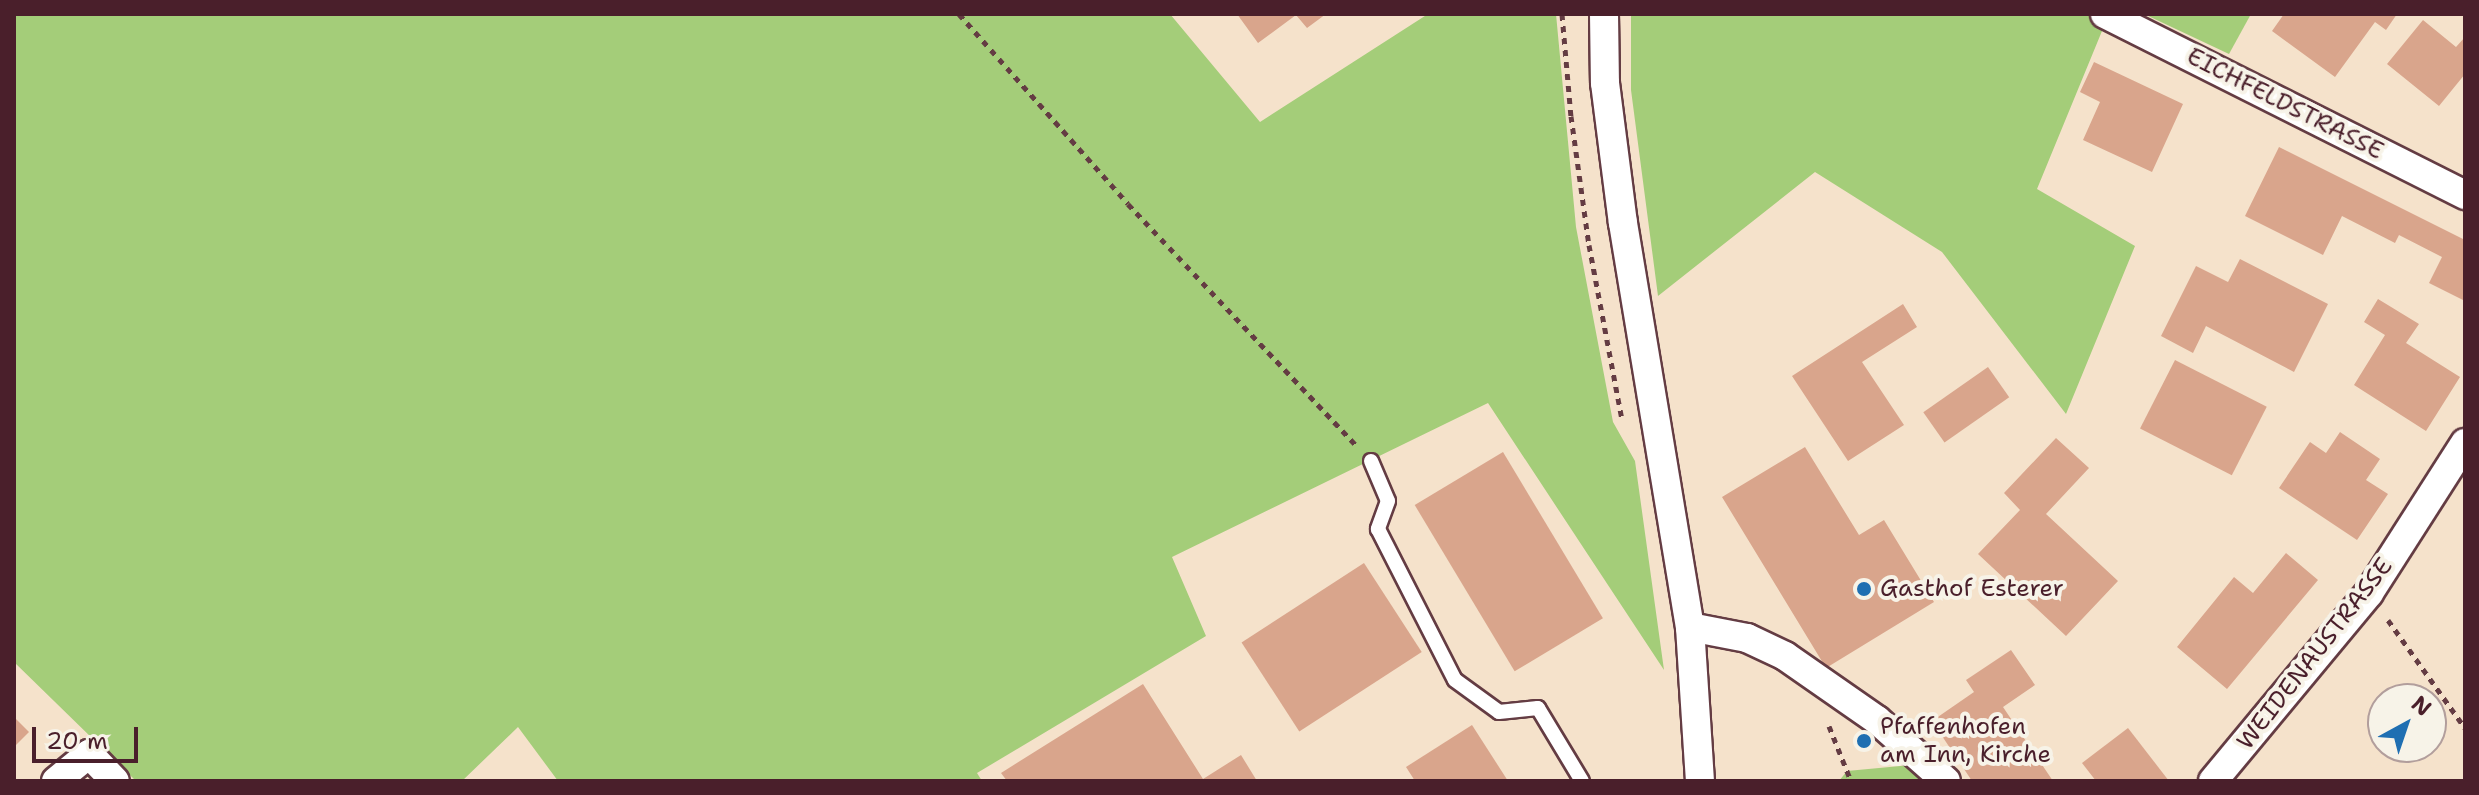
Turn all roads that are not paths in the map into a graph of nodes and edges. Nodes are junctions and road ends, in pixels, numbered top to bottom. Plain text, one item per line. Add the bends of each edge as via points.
1 (1604, 14) edge
2 (2105, 14) edge
3 (2465, 195) edge
4 (2465, 443) edge
5 (1371, 461) road end
6 (1690, 627) junction
7 (56, 781) edge
8 (115, 781) edge
9 (1582, 781) edge
10 (1700, 781) edge
11 (1946, 781) edge
12 (2213, 781) edge

1 - 6 street via 1605,83 1623,223
2 - 3 street, EICHFELDSTRASSE
4 - 12 street, WEIDENAUSTRASSE via 2369,593
5 - 9 lane via 1388,501 1378,529 1455,680 1499,712 1538,708
6 - 10 street
6 - 11 street via 1747,638 1785,656 1877,720
7 - 8 street via 89,754

